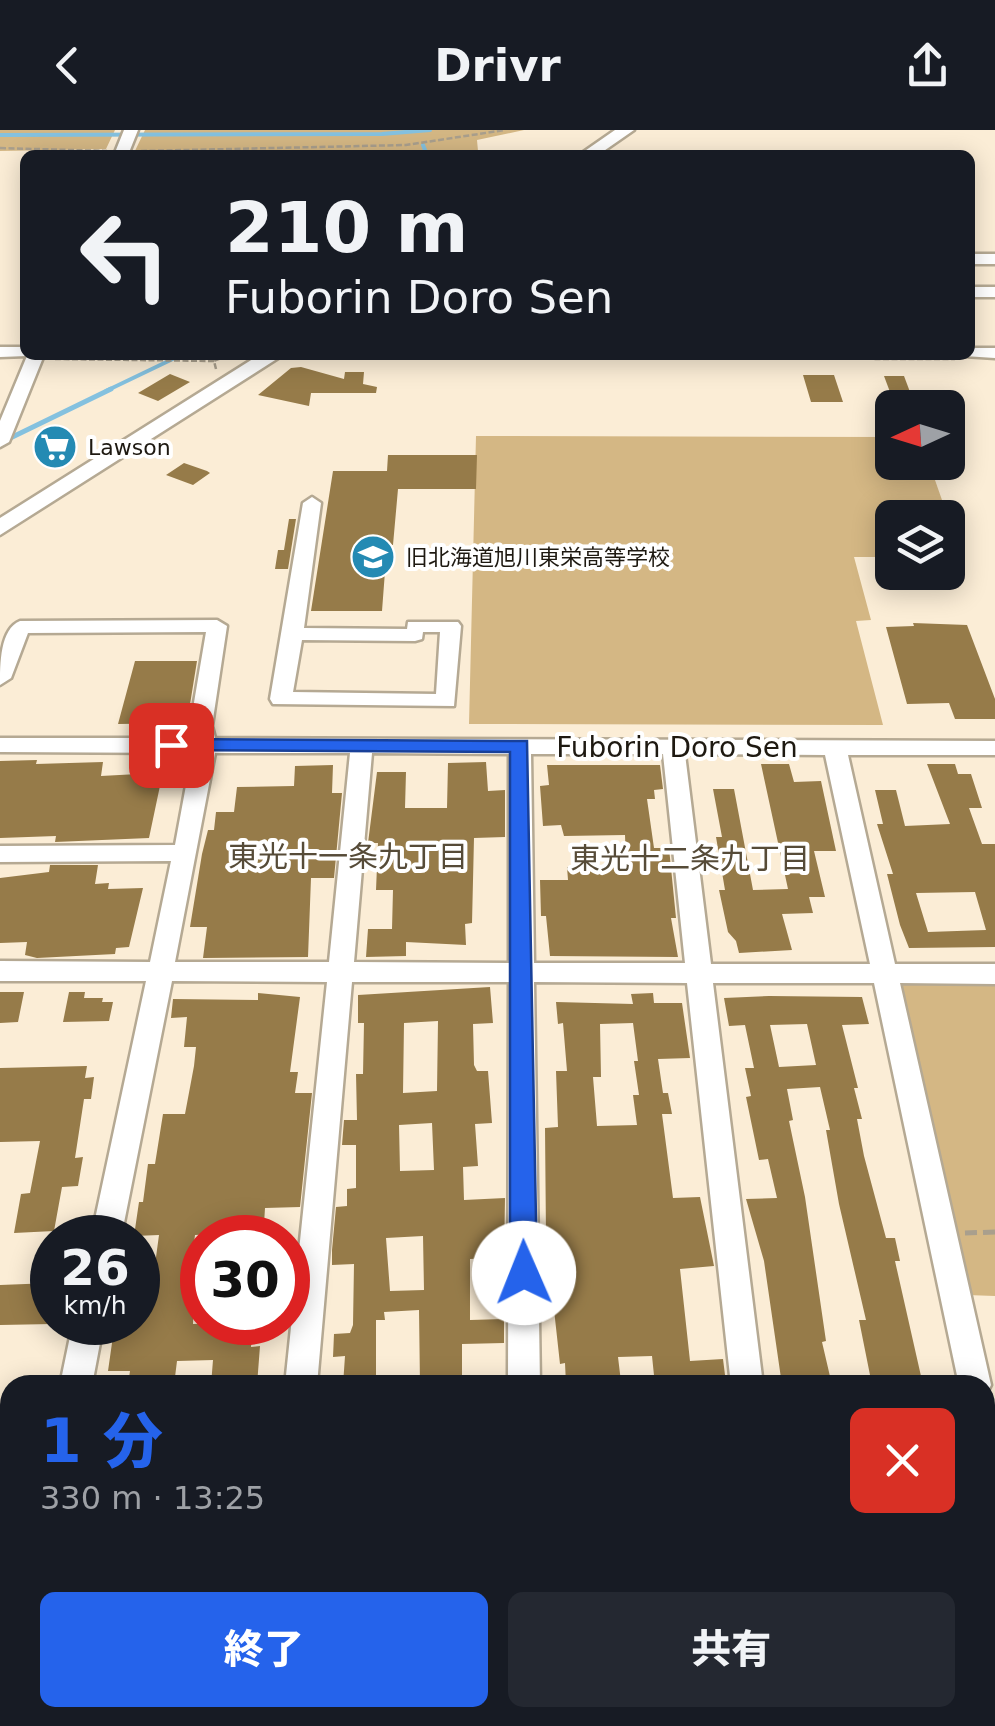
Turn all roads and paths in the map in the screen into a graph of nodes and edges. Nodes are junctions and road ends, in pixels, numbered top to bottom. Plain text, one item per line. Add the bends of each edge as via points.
1 (505, 130) edge
2 (626, 130) edge
3 (0, 148) edge
4 (81, 150) edge
5 (169, 150) edge
6 (595, 150) edge
7 (34, 360) edge
8 (155, 360) edge
9 (181, 360) edge
10 (181, 360) edge
11 (265, 360) edge
12 (214, 362) dead end
13 (2, 436) edge
14 (312, 503) dead end
15 (0, 528) edge
16 (292, 634) junction
17 (0, 678) edge
18 (205, 745) junction
19 (0, 746) edge
20 (362, 746) junction
21 (520, 746) junction
22 (835, 747) junction
23 (673, 748) junction
24 (994, 750) edge
25 (186, 853) junction
26 (0, 854) edge
27 (0, 971) edge
28 (160, 972) junction
29 (340, 972) junction
30 (520, 974) junction
31 (699, 974) junction
32 (886, 974) junction
33 (995, 974) edge
34 (111, 1215) edge
35 (963, 1232) dead end
36 (995, 1232) edge
37 (84, 1345) edge
38 (78, 1375) edge
39 (303, 1375) edge
40 (524, 1375) edge
41 (747, 1375) edge
42 (973, 1375) edge

1 - 5 path via 406,145
2 - 6 main road
3 - 4 path
7 - 13 street
8 - 9 path
10 - 12 path
11 - 15 main road
14 - 16 street
16 - 16 street via 451,626 446,701 282,699
17 - 18 street via 20,628 218,626 201,726
18 - 19 street, Fuborin Doro Sen
18 - 20 street, Fuborin Doro Sen
18 - 25 street
20 - 21 street, Fuborin Doro Sen
20 - 29 street
21 - 23 street, Fuborin Doro Sen
21 - 30 street
22 - 23 street, Fuborin Doro Sen
22 - 24 street, Fuborin Doro Sen
22 - 32 street
23 - 31 street
25 - 26 street
25 - 28 street
27 - 28 street
28 - 29 street
28 - 34 street
29 - 30 street
29 - 39 street
30 - 31 street
30 - 40 street
31 - 32 street
31 - 41 street
32 - 33 street
32 - 42 street
35 - 36 path
37 - 38 street

